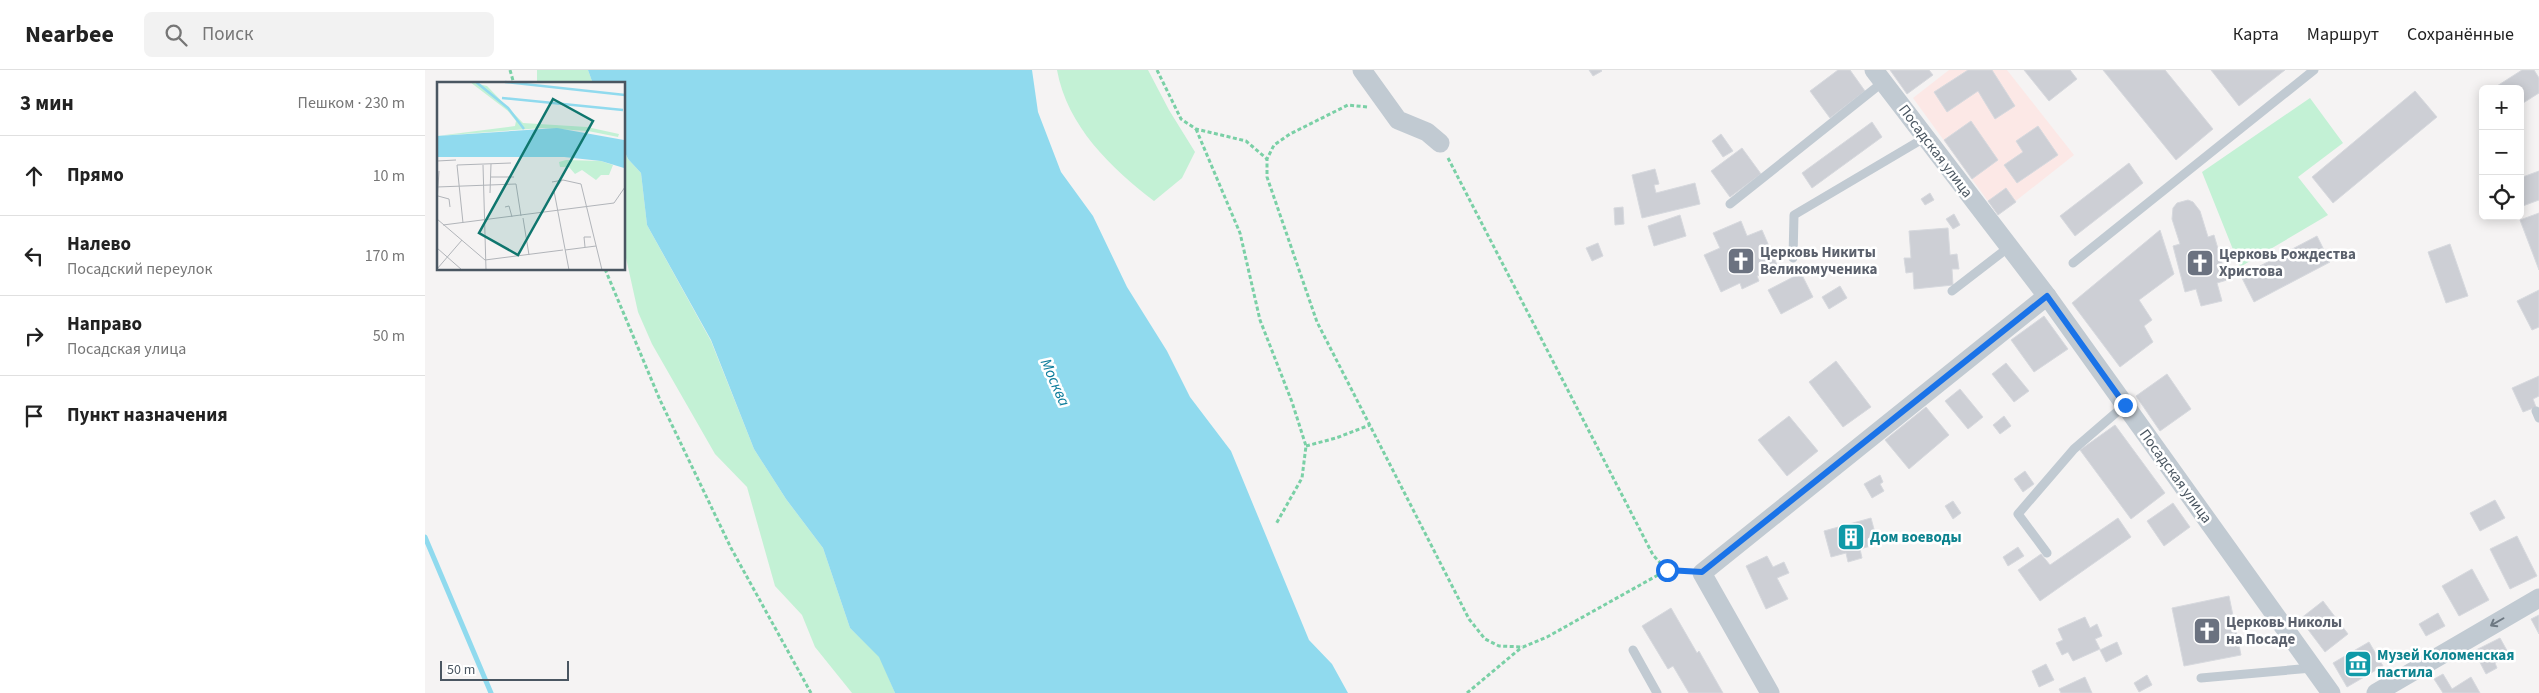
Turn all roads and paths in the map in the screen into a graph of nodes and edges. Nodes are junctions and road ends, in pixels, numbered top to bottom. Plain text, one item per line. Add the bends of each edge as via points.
1 (1157, 70) edge
2 (1362, 70) edge
3 (2315, 70) edge
4 (1879, 76) edge
5 (1389, 110) junction
6 (1196, 129) junction
7 (1926, 137) junction
8 (1441, 143) joint
9 (1267, 159) junction
10 (1730, 204) dead end
11 (2009, 247) junction
12 (1793, 258) dead end
13 (2073, 263) dead end
14 (605, 270) edge
15 (1952, 291) dead end
16 (2047, 296) junction
17 (2125, 405) junction
18 (1370, 425) junction
19 (1306, 446) junction
20 (1275, 524) dead end
21 (2047, 553) dead end
22 (1667, 570) junction
23 (1702, 572) junction
24 (2539, 598) edge
25 (1523, 647) junction
26 (1633, 650) dead end
27 (2313, 668) junction
28 (2201, 678) dead end
29 (811, 693) edge
30 (1467, 693) edge
31 (1657, 693) edge
32 (1770, 693) edge
33 (2331, 693) edge
34 (2376, 693) edge

1 - 6 path via 1181,119
2 - 5 street
3 - 13 lane
4 - 7 street, Посадская улица
4 - 10 lane
5 - 8 street via 1398,120 1427,132
5 - 9 path via 1348,105 1290,134 1274,145
6 - 9 path via 1246,141
6 - 19 path via 1240,233 1260,320
7 - 11 street, Посадская улица
7 - 12 lane via 1794,215
8 - 22 path via 1653,555
9 - 18 path via 1267,177 1317,322
11 - 15 lane
11 - 16 street, Посадская улица
14 - 29 path via 660,400 727,539
16 - 17 street, Посадская улица
16 - 23 street
17 - 21 lane via 2074,449 2018,514
17 - 27 street, Посадская улица
18 - 19 path
18 - 25 path via 1469,619 1485,639 1499,646
19 - 20 path via 1302,478
22 - 23 path
22 - 25 path
23 - 32 street
24 -> 34 street
25 - 30 path
26 - 31 lane
27 - 28 lane
27 - 33 street, Посадская улица

